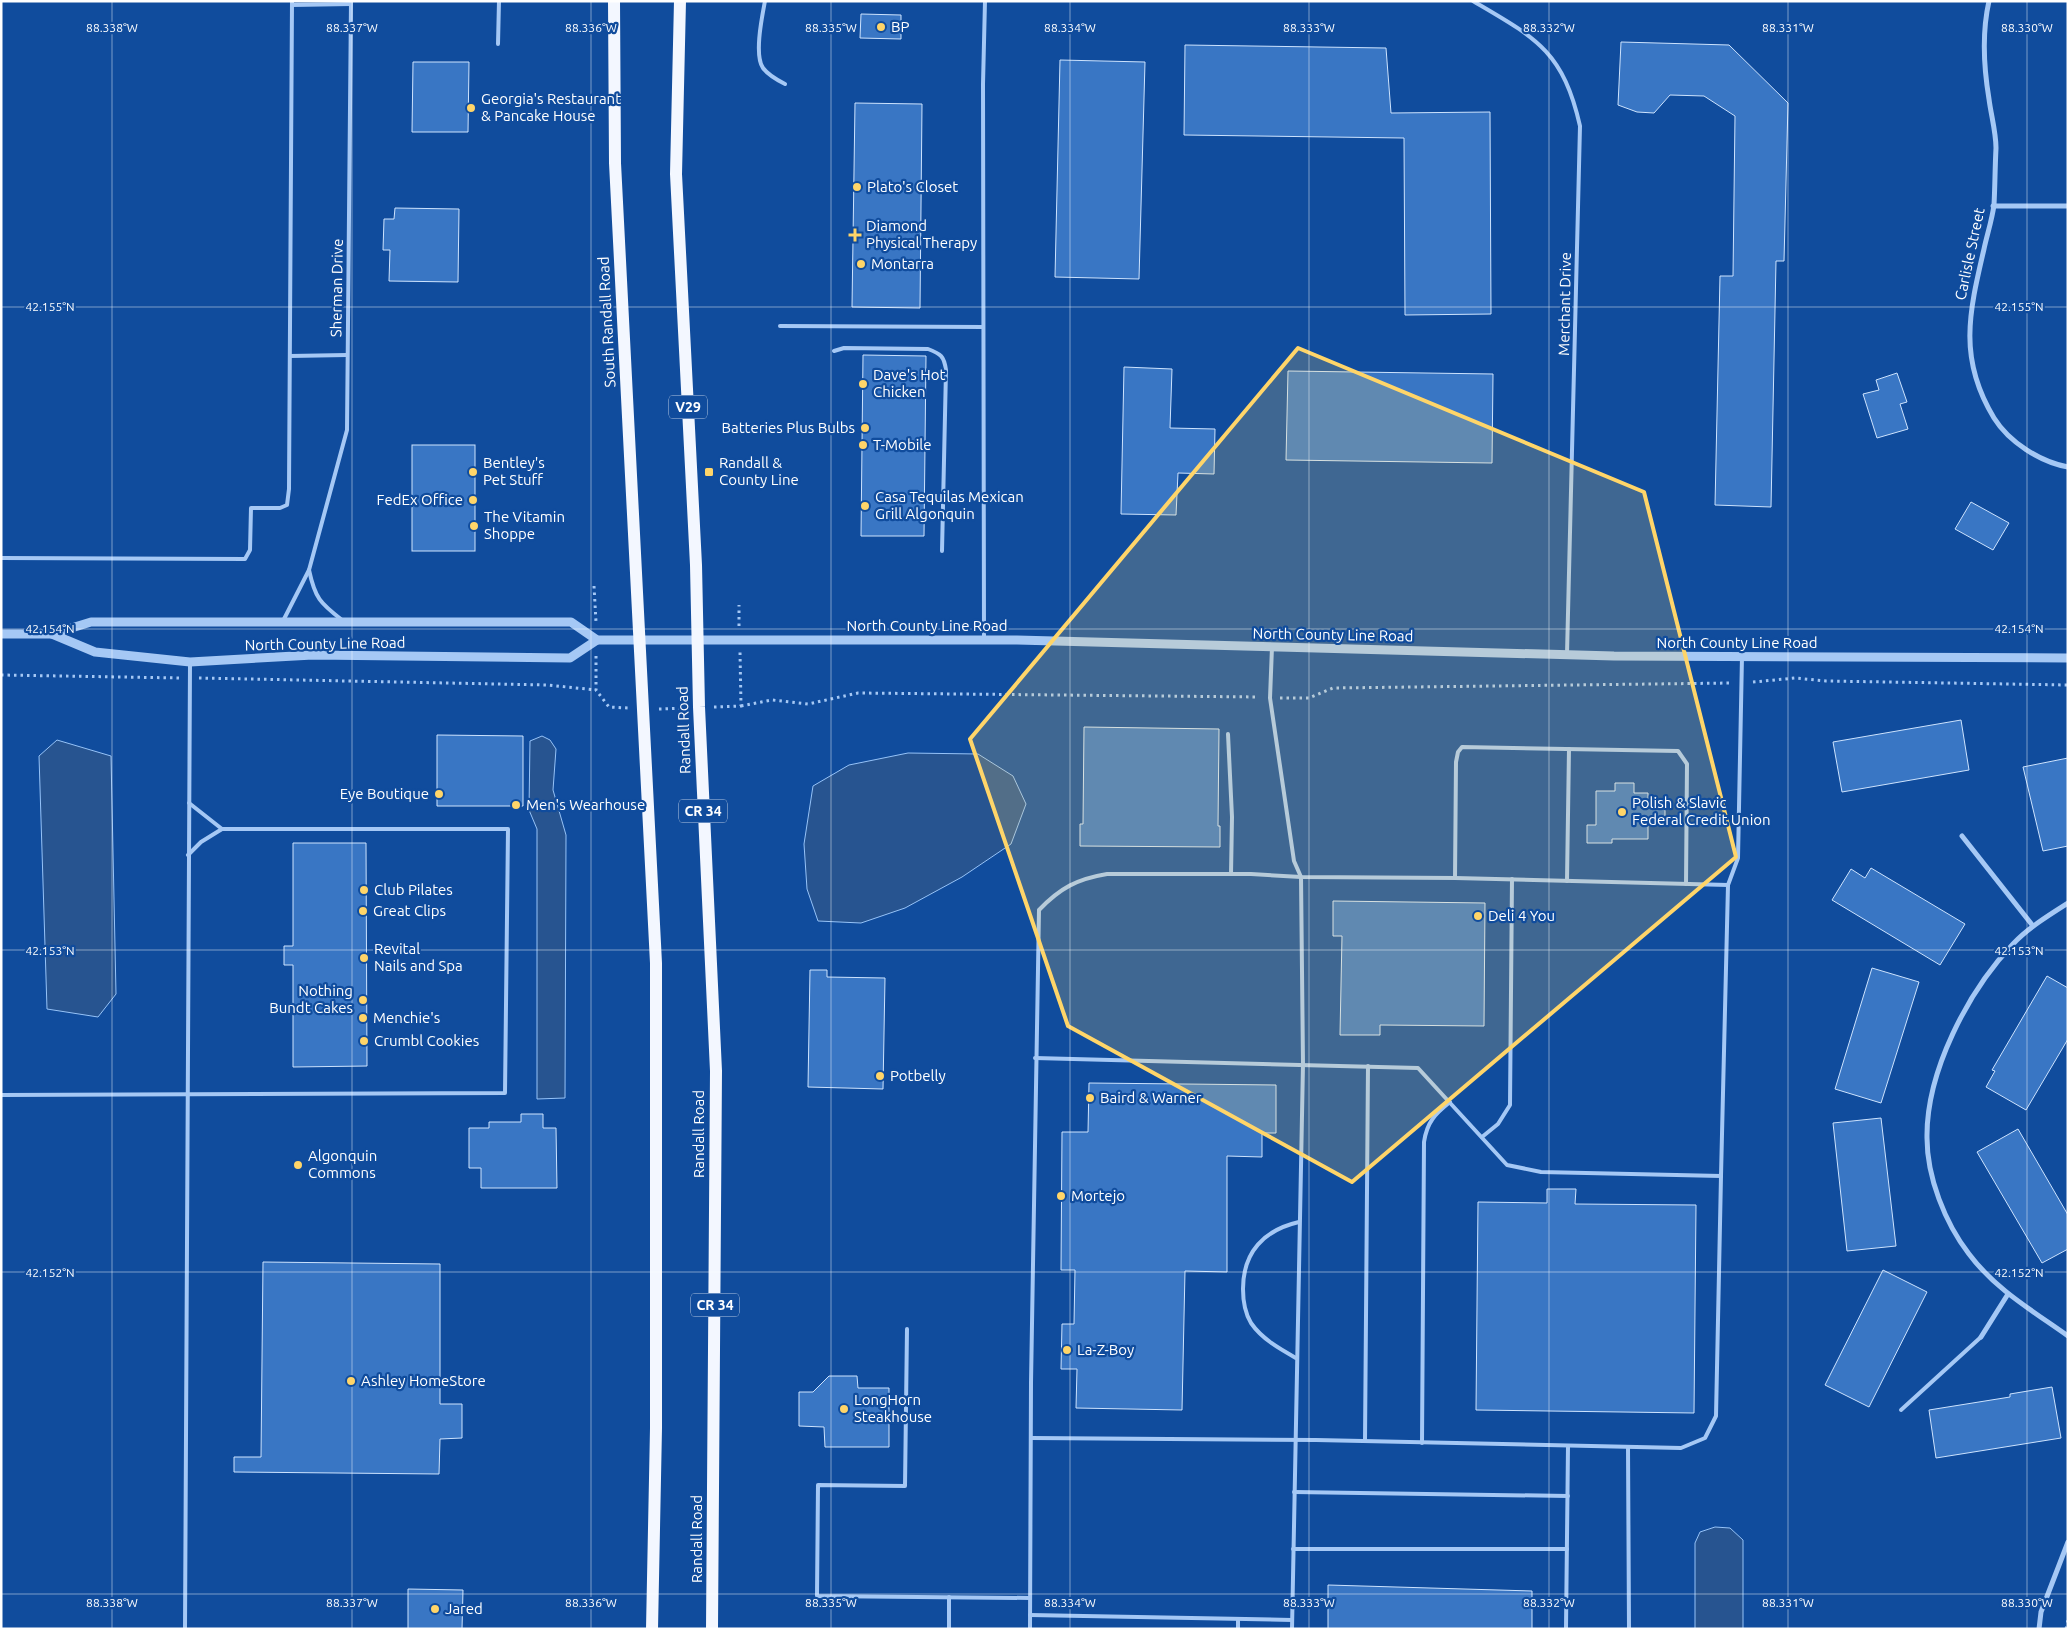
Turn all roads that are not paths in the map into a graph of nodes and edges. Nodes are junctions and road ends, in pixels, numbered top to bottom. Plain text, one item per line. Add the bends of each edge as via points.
1 (499, 1) edge
2 (614, 1) edge
3 (680, 1) edge
4 (765, 1) edge
5 (981, 1) edge
6 (985, 1) edge
7 (1473, 1) edge
8 (1989, 1) edge
9 (292, 3) edge
10 (350, 3) edge
11 (498, 44) dead end
12 (785, 84) dead end
13 (1994, 206) junction
14 (2068, 206) edge
15 (780, 326) dead end
16 (983, 327) junction
17 (834, 351) dead end
18 (347, 355) junction
19 (290, 356) junction
20 (2068, 467) edge
21 (942, 552) dead end
22 (1, 558) edge
23 (309, 570) junction
24 (345, 622) junction
25 (282, 623) junction
26 (1, 634) edge
27 (52, 634) junction
28 (597, 640) junction
29 (984, 640) junction
30 (639, 641) junction
31 (698, 641) junction
32 (1272, 647) junction
33 (1567, 654) junction
34 (1742, 656) junction
35 (2068, 658) edge
36 (190, 662) junction
37 (1228, 734) dead end
38 (1568, 749) junction
39 (189, 803) junction
40 (222, 829) junction
41 (1962, 836) dead end
42 (188, 855) junction
43 (1230, 874) junction
44 (1301, 877) junction
45 (1455, 878) junction
46 (1512, 879) junction
47 (1567, 881) junction
48 (1686, 884) junction
49 (1728, 886) junction
50 (2068, 903) edge
51 (2033, 926) junction
52 (1036, 1058) junction
53 (1303, 1064) junction
54 (1368, 1066) junction
55 (1, 1095) edge
56 (187, 1096) junction
57 (1450, 1102) junction
58 (1482, 1137) junction
59 (1721, 1176) junction
60 (1300, 1222) junction
61 (2008, 1294) junction
62 (907, 1329) dead end
63 (2068, 1336) edge
64 (1980, 1337) joint
65 (1296, 1358) junction
66 (1901, 1410) dead end
67 (1031, 1438) junction
68 (1294, 1440) junction
69 (1365, 1441) junction
70 (1422, 1443) junction
71 (1568, 1446) junction
72 (1628, 1447) junction
73 (1294, 1492) junction
74 (1568, 1496) junction
75 (2068, 1542) edge
76 (1293, 1548) junction
77 (1567, 1549) junction
78 (949, 1597) junction
79 (1030, 1598) junction
80 (1030, 1615) junction
81 (1238, 1619) junction
82 (1292, 1620) junction
83 (185, 1629) edge
84 (652, 1629) edge
85 (712, 1629) edge
86 (949, 1629) edge
87 (1030, 1629) edge
88 (1238, 1629) edge
89 (1292, 1629) edge
90 (1566, 1629) edge
91 (1629, 1629) edge
92 (2039, 1629) edge

1 - 11 lane
2 - 30 main road, South Randall Road via 616,174
3 - 31 main road, V29 via 676,174
4 - 12 lane via 759,56 762,67
5 - 6 lane
6 - 16 lane
7 - 33 lane, Merchant Drive via 1539,43 1557,64 1573,95 1580,126
8 - 13 street, Carlisle Street via 1986,78 1996,145
9 - 10 lane
9 - 19 lane
10 - 18 lane, Sherman Drive
13 - 14 street
13 - 20 street, Carlisle Street via 1971,314 1973,374 1988,408 2014,442
15 - 16 lane
16 - 29 lane
17 - 21 lane via 844,348 928,350 940,353 944,359
18 - 19 lane
18 - 23 lane, Sherman Drive via 347,430
19 - 22 lane via 287,504 280,508 251,508 250,550 245,559
23 - 24 lane, Sherman Drive via 313,591 320,604
23 - 25 lane, Sherman Drive
24 - 25 street, North County Line Road
24 - 28 street, North County Line Road via 570,622
25 - 27 street, North County Line Road via 91,622
26 - 27 street, North County Line Road
27 - 36 street, North County Line Road via 95,652
28 - 30 street, North County Line Road
28 - 36 street, North County Line Road via 570,658 313,655
29 - 31 street, North County Line Road
29 - 32 street, North County Line Road
30 - 31 street, North County Line Road
30 - 84 main road via 656,963 656,1388
31 - 85 main road, Randall Road / CR 34 via 716,1071
32 - 33 street, North County Line Road
32 - 44 lane via 1270,698 1294,861
33 - 34 street, North County Line Road
34 - 35 street, North County Line Road
34 - 49 lane via 1738,858
36 - 39 lane
37 - 43 lane via 1232,817
38 - 45 lane via 1462,747 1456,762
38 - 47 lane
38 - 48 lane via 1678,751 1683,756 1687,764
39 - 40 lane
39 - 42 lane
40 - 42 lane
40 - 56 lane via 508,829 505,1093
41 - 51 street
42 - 56 lane
43 - 44 lane
43 - 52 lane via 1107,874 1084,878 1055,893 1039,910 1037,924
44 - 45 lane
44 - 53 lane
45 - 46 lane
46 - 47 lane
46 - 58 lane via 1510,1104 1498,1124
47 - 48 lane
48 - 49 lane
49 - 59 lane
50 - 51 street
51 - 61 street via 2013,944 1972,997 1941,1066 1930,1108 1927,1137 1935,1187 1954,1230 1968,1254
52 - 53 lane
52 - 67 lane
53 - 54 lane
53 - 60 lane
54 - 57 lane via 1418,1068
54 - 69 lane
55 - 56 lane
56 - 83 lane
57 - 58 lane
57 - 70 lane via 1430,1120 1424,1142
58 - 59 lane via 1507,1165 1541,1172
59 - 72 lane via 1716,1416 1706,1438 1681,1448
60 - 65 lane
60 - 65 lane via 1278,1228 1255,1246 1248,1258 1244,1280 1244,1301 1250,1322 1275,1346
61 - 63 street
61 - 64 street
62 - 78 lane via 905,1486 818,1485 817,1596
64 - 66 lane
65 - 68 lane
67 - 68 lane
67 - 79 lane
68 - 69 lane
68 - 73 lane
69 - 70 lane
70 - 71 lane
71 - 72 lane
71 - 74 lane
72 - 91 lane
73 - 74 lane
73 - 76 lane
74 - 77 lane
75 - 92 street via 2041,1612
76 - 77 lane
76 - 82 lane
77 - 90 lane
78 - 79 lane
78 - 86 lane
79 - 80 lane
80 - 81 lane
80 - 87 lane
81 - 82 lane
81 - 88 lane
82 - 89 lane

